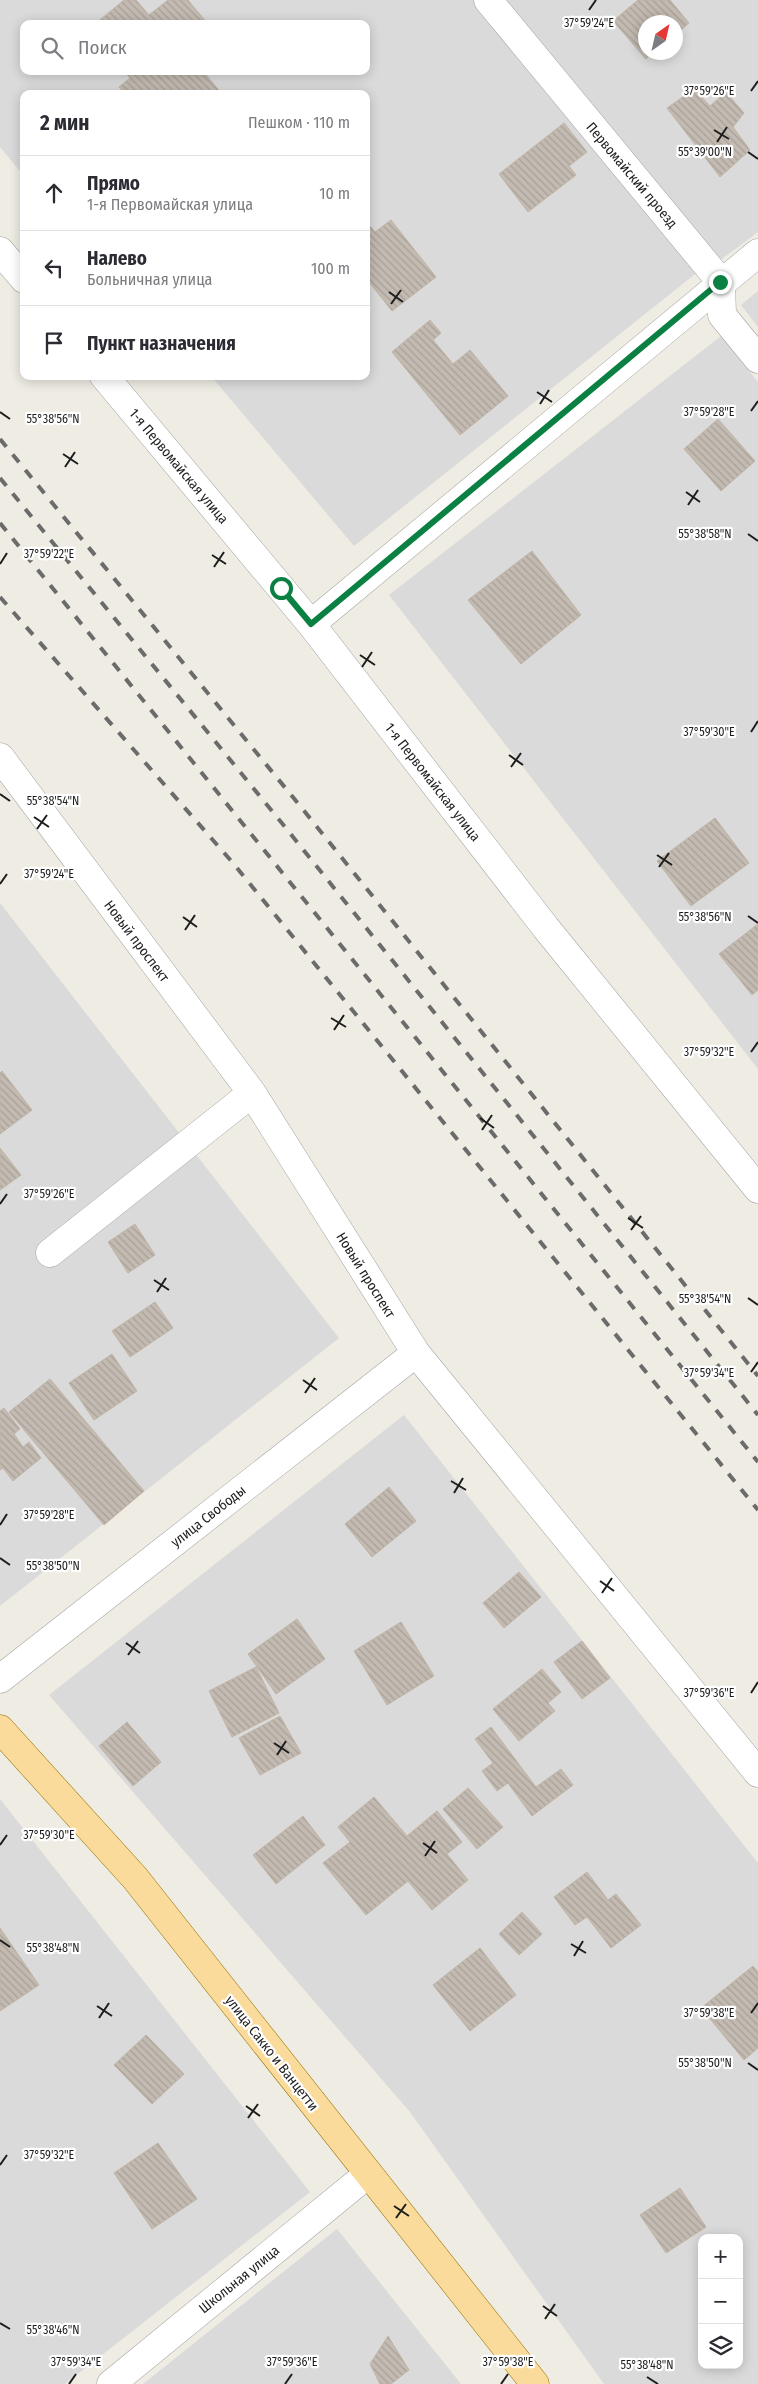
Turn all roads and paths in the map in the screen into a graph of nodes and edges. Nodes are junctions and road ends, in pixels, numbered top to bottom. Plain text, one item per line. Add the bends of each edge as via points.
1 (488, 0) edge
2 (0, 251) edge
3 (758, 253) edge
4 (20, 274) edge
5 (720, 282) junction
6 (758, 359) edge
7 (107, 380) edge
8 (311, 624) junction
9 (0, 757) edge
10 (252, 1093) junction
11 (758, 1189) edge
12 (50, 1253) dead end
13 (416, 1353) junction
14 (0, 1679) edge
15 (0, 1729) edge
16 (758, 1773) edge
17 (368, 2174) junction
18 (111, 2384) edge
19 (535, 2384) edge

1 - 5 street, Первомайский проезд
2 - 4 street
3 - 5 street
5 - 6 street via 722,314
5 - 8 street
7 - 8 street, 1-я Первомайская улица
8 - 11 street, 1-я Первомайская улица via 546,928
9 - 10 street, Новый проспект
10 - 12 street
10 - 13 street, Новый проспект
13 - 14 street, улица Свободы
13 - 16 street, Новый проспект
15 - 17 main road, улица Сакко и Ванцетти via 134,1878
17 - 18 street, Школьная улица
17 - 19 main road, улица Сакко и Ванцетти

